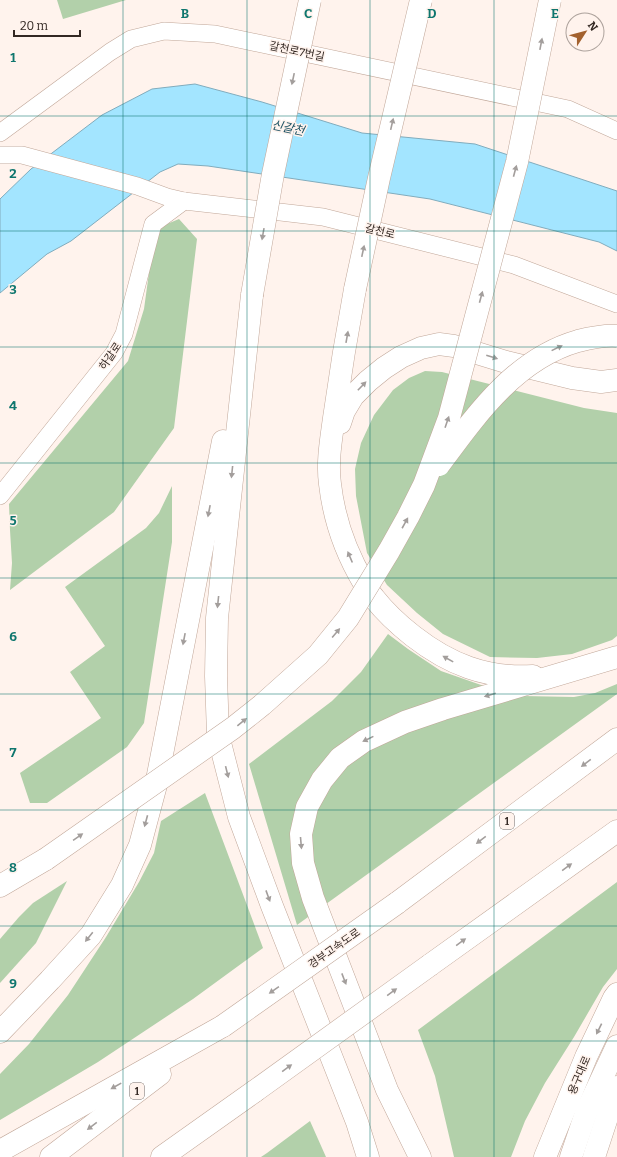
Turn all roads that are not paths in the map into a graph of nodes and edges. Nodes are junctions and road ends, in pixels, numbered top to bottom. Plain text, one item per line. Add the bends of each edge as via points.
1 (310, 0) edge
2 (421, 0) edge
3 (550, 0) edge
4 (617, 131) edge
5 (0, 133) edge
6 (0, 155) edge
7 (184, 201) junction
8 (252, 294) junction
9 (617, 304) edge
10 (617, 336) edge
11 (617, 380) edge
12 (329, 459) junction
13 (424, 485) junction
14 (0, 496) edge
15 (617, 657) edge
16 (582, 668) junction
17 (617, 739) edge
18 (617, 831) edge
19 (0, 886) edge
20 (617, 994) edge
21 (223, 1026) junction
22 (0, 1032) edge
23 (616, 1048) edge
24 (617, 1087) edge
25 (201, 1129) junction
26 (0, 1151) edge
27 (51, 1157) edge
28 (162, 1157) edge
29 (176, 1157) edge
30 (368, 1157) edge
31 (420, 1157) edge
32 (545, 1157) edge
33 (571, 1157) edge
34 (594, 1157) edge

1 -> 8 main road, bridge
12 -> 2 main road, bridge via 340,373 355,289
13 -> 3 main road, bridge via 449,418 517,162
4 - 5 street, 갈천로7번길 via 568,108 215,34 164,30 131,39 110,52
6 - 7 street, 갈천로 via 22,155
7 - 9 street, 갈천로 via 323,217 514,265
7 - 14 street, 하갈로 via 154,224 124,334 114,354
8 -> 22 main road via 156,785 140,845 122,885 91,935
8 -> 30 main road via 216,618 218,735 239,817 357,1122
13 -> 10 main road, bridge via 473,419 514,377 540,357 564,345 591,338
12 -> 11 main road via 344,411 353,396 384,368 421,348 439,344 454,346 572,378 601,382
16 -> 12 main road via 552,674 521,676 486,674 454,663 398,624 373,598 347,549 335,514
19 -> 13 main road, bridge via 46,859 233,728 318,654 348,618 367,588 405,524
15 - 16 main road
16 -> 31 main road via 443,709 405,722 364,741 340,758 322,780 307,807 301,834 303,863 313,898 387,1090
17 -> 21 main road, 경부고속도로 / 1, bridge via 397,903
25 -> 18 main road, bridge
20 -> 32 main road, 용구대로 via 586,1056
21 -> 26 main road
21 -> 27 main road, 경부고속도로 / 1
23 - 33 main road, 용구대로 via 587,1110
24 - 34 main road
25 - 28 main road
25 - 29 main road

